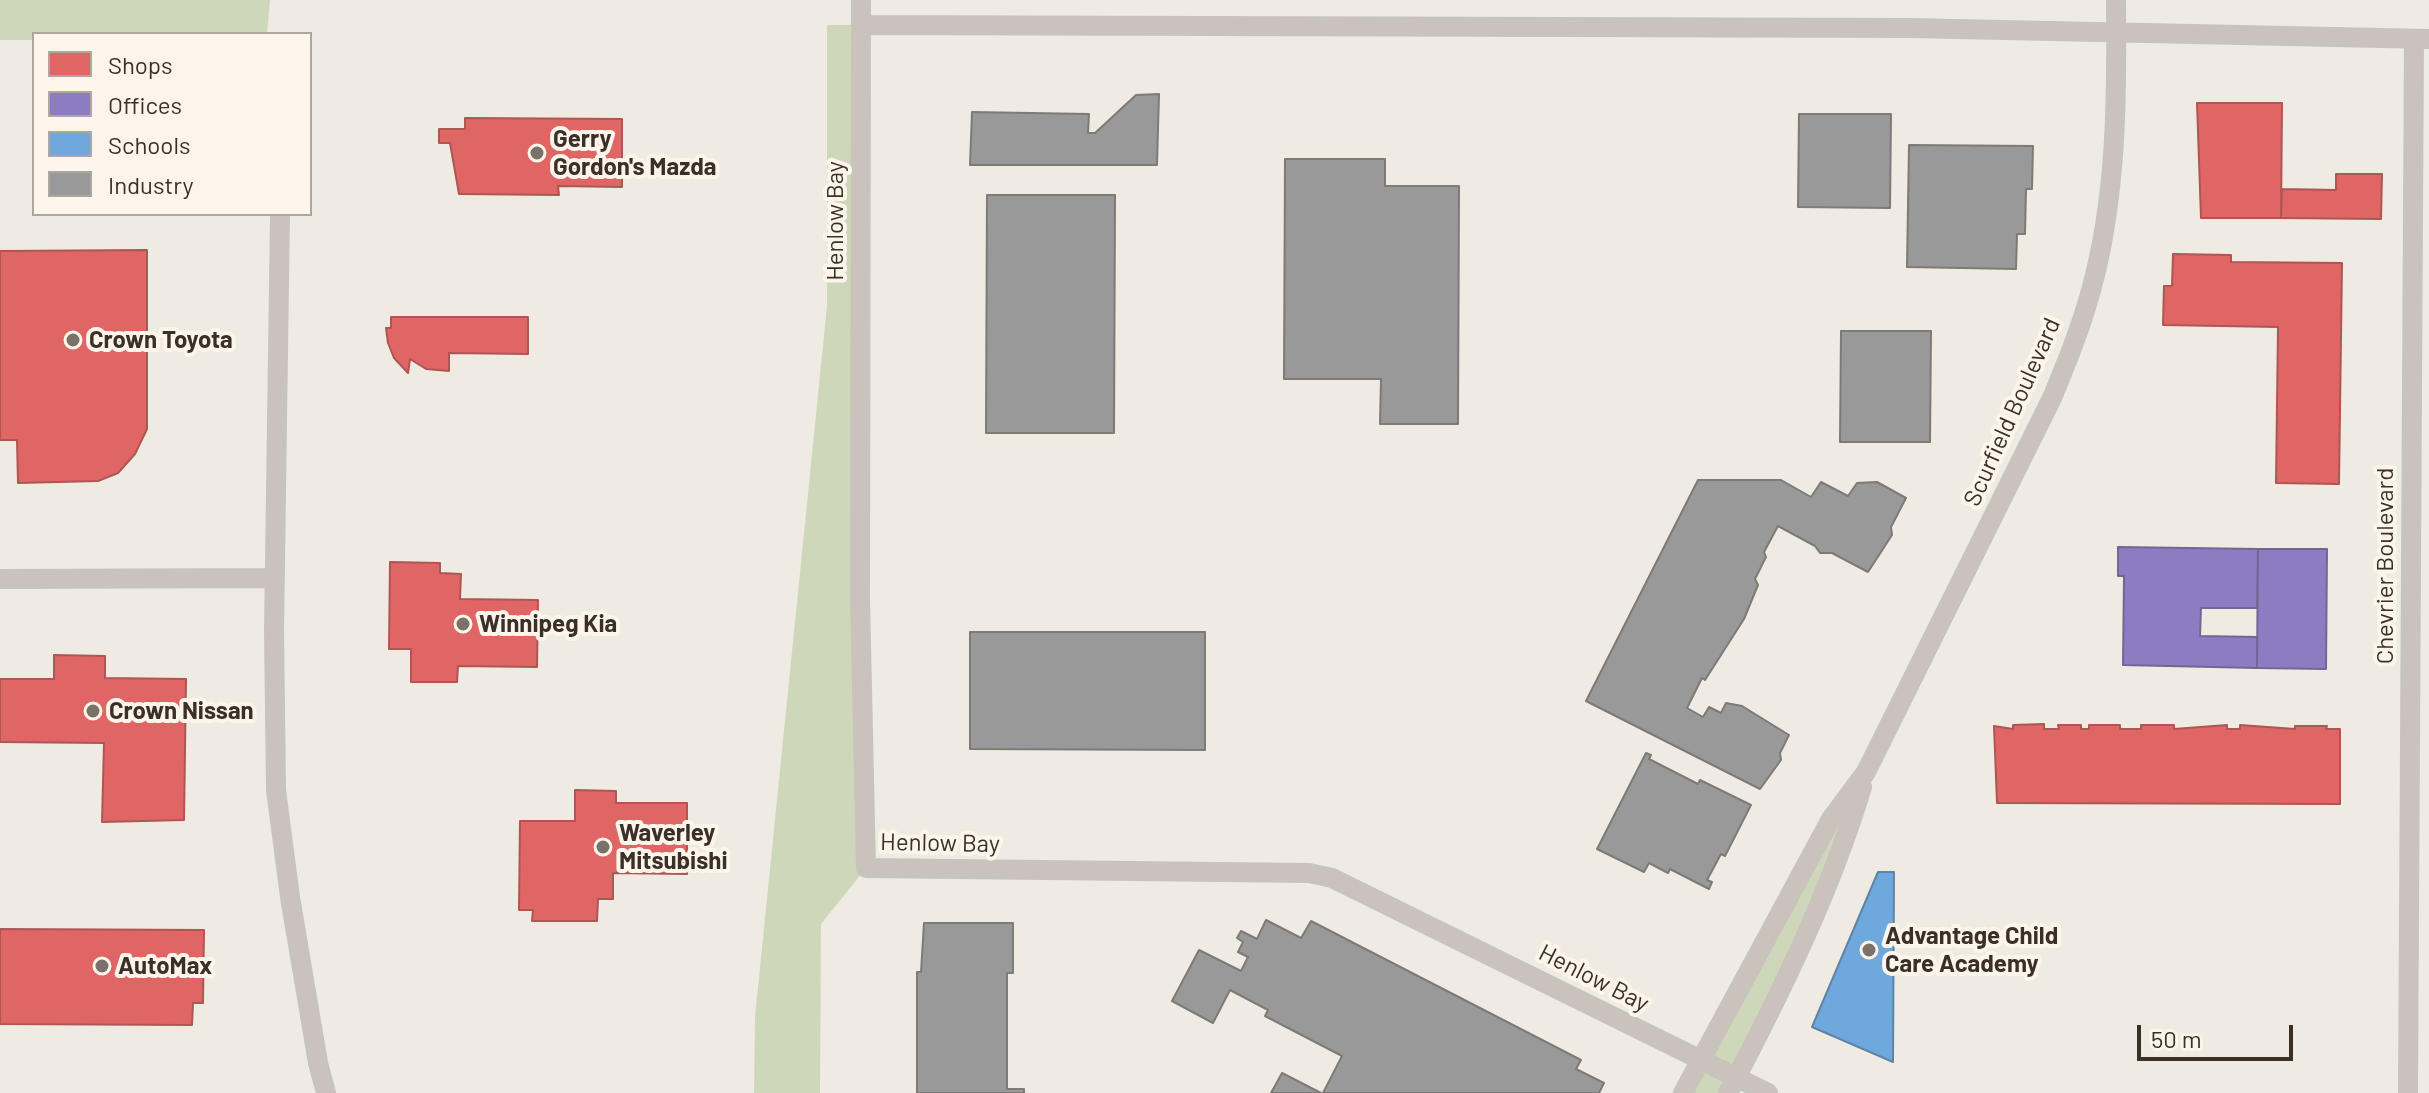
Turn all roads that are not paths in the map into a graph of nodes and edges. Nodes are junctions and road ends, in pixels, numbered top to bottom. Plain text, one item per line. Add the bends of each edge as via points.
1 (861, 0) edge
2 (2116, 0) edge
3 (861, 25) junction
4 (2116, 33) junction
5 (2422, 39) edge
6 (280, 216) edge
7 (275, 578) junction
8 (0, 579) edge
9 (1866, 772) junction
10 (1701, 1059) junction
11 (1732, 1085) edge
12 (326, 1093) edge
13 (1683, 1093) edge
14 (1768, 1093) edge
15 (2408, 1093) edge

1 - 3 street, Henlow Bay
2 - 4 street, Scurfield Boulevard
3 - 4 street
3 - 10 street, Henlow Bay via 860,598 866,868 1309,873 1332,878
4 - 5 street
4 - 9 street, Scurfield Boulevard via 2111,189 2090,294 2052,398
5 - 15 street, Chevrier Boulevard
6 - 7 street
7 - 8 street
7 - 12 street via 276,790 292,912
9 - 10 street, Scurfield Boulevard via 1831,819
9 - 11 street, Scurfield Boulevard via 1818,907
10 - 11 street, Henlow Bay
10 - 13 street, Scurfield Boulevard
11 - 14 street, Henlow Bay

